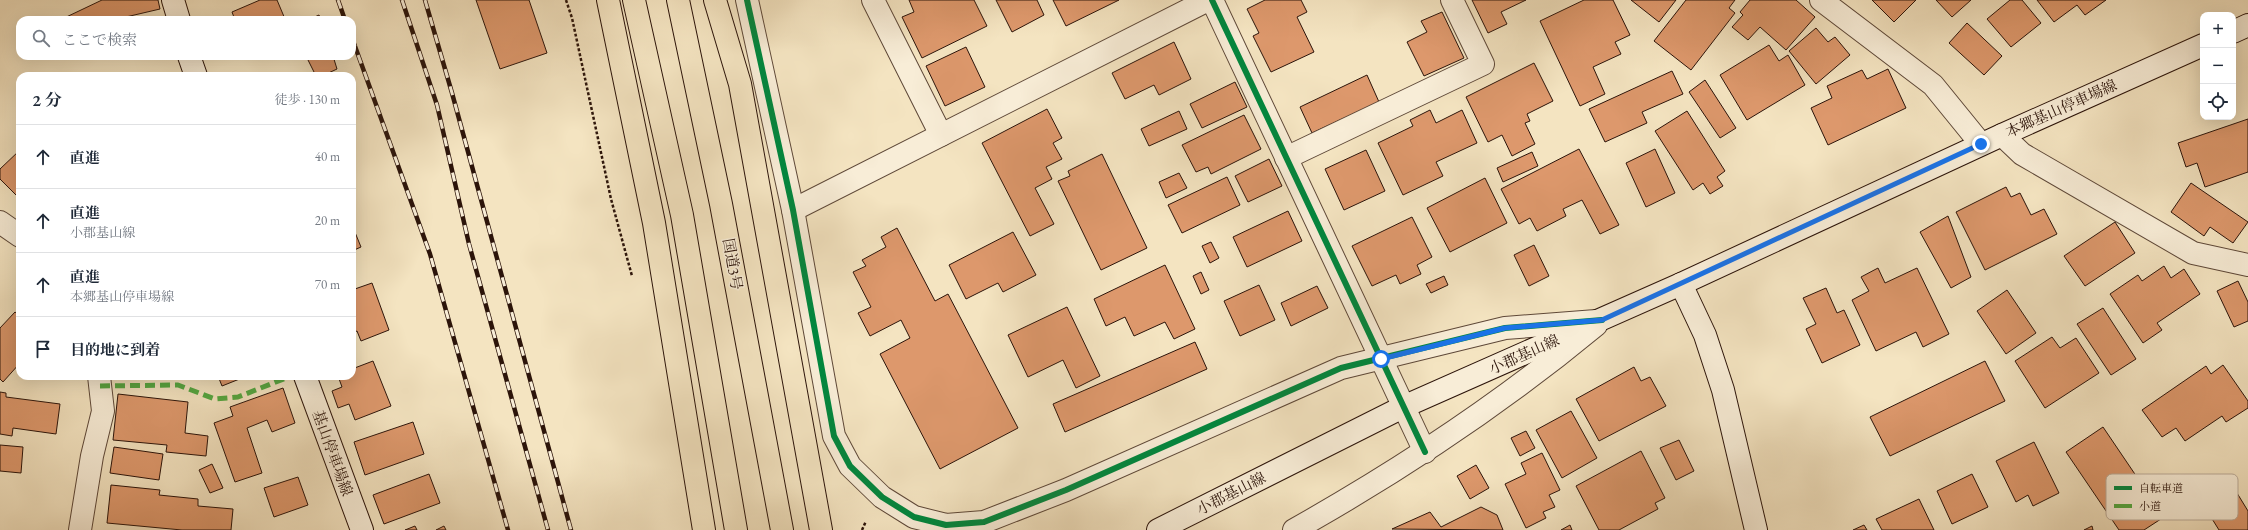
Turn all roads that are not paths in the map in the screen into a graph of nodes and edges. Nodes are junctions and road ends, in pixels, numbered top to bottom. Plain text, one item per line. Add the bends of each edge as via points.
1 (173, 0) edge
2 (608, 0) edge
3 (634, 0) edge
4 (678, 0) edge
5 (716, 0) edge
6 (747, 0) edge
7 (873, 0) edge
8 (1208, 0) edge
9 (1212, 0) edge
10 (1452, 0) edge
11 (1821, 0) edge
12 (178, 16) edge
13 (2248, 25) edge
14 (2236, 31) edge
15 (2200, 46) edge
16 (190, 60) edge
17 (195, 72) edge
18 (941, 135) junction
19 (2002, 135) junction
20 (1981, 144) junction
21 (1286, 158) junction
22 (793, 210) junction
23 (0, 222) edge
24 (16, 233) edge
25 (2248, 265) edge
26 (1681, 284) junction
27 (1602, 320) junction
28 (1381, 359) junction
29 (100, 380) edge
30 (306, 380) edge
31 (1403, 407) junction
32 (1425, 452) junction
33 (80, 530) edge
34 (362, 530) edge
35 (704, 530) edge
36 (736, 530) edge
37 (782, 530) edge
38 (820, 530) edge
39 (1158, 530) edge
40 (1294, 530) edge
41 (1756, 530) edge

1 - 12 street
2 - 35 highway via 654,223
3 - 36 highway via 682,215
4 - 37 highway, 国道3号 via 721,204
5 - 38 highway via 740,84
6 - 22 street
7 - 18 street
8 - 18 street
9 - 21 street
10 - 21 street via 1483,64
11 - 20 street via 1933,85
13 - 14 street
15 - 19 street, 本郷基山停車場線
16 - 17 street
18 - 22 street
19 - 20 street, 本郷基山停車場線
19 - 25 street via 2022,154 2193,253
20 - 26 street, 本郷基山停車場線
21 - 28 street
22 - 28 street via 834,436 850,466 882,497 914,516 946,525 984,522 1066,490 1341,368
23 - 24 street
26 - 27 street, 小郡基山線
26 - 41 street via 1705,335 1723,390
27 - 28 street via 1505,328
27 - 31 street, 小郡基山線
27 - 32 street via 1538,373
28 - 31 street
29 - 33 street via 103,412 92,456
30 - 34 street, 基山停車場線
31 - 32 street
31 - 39 street, 小郡基山線
32 - 40 street

